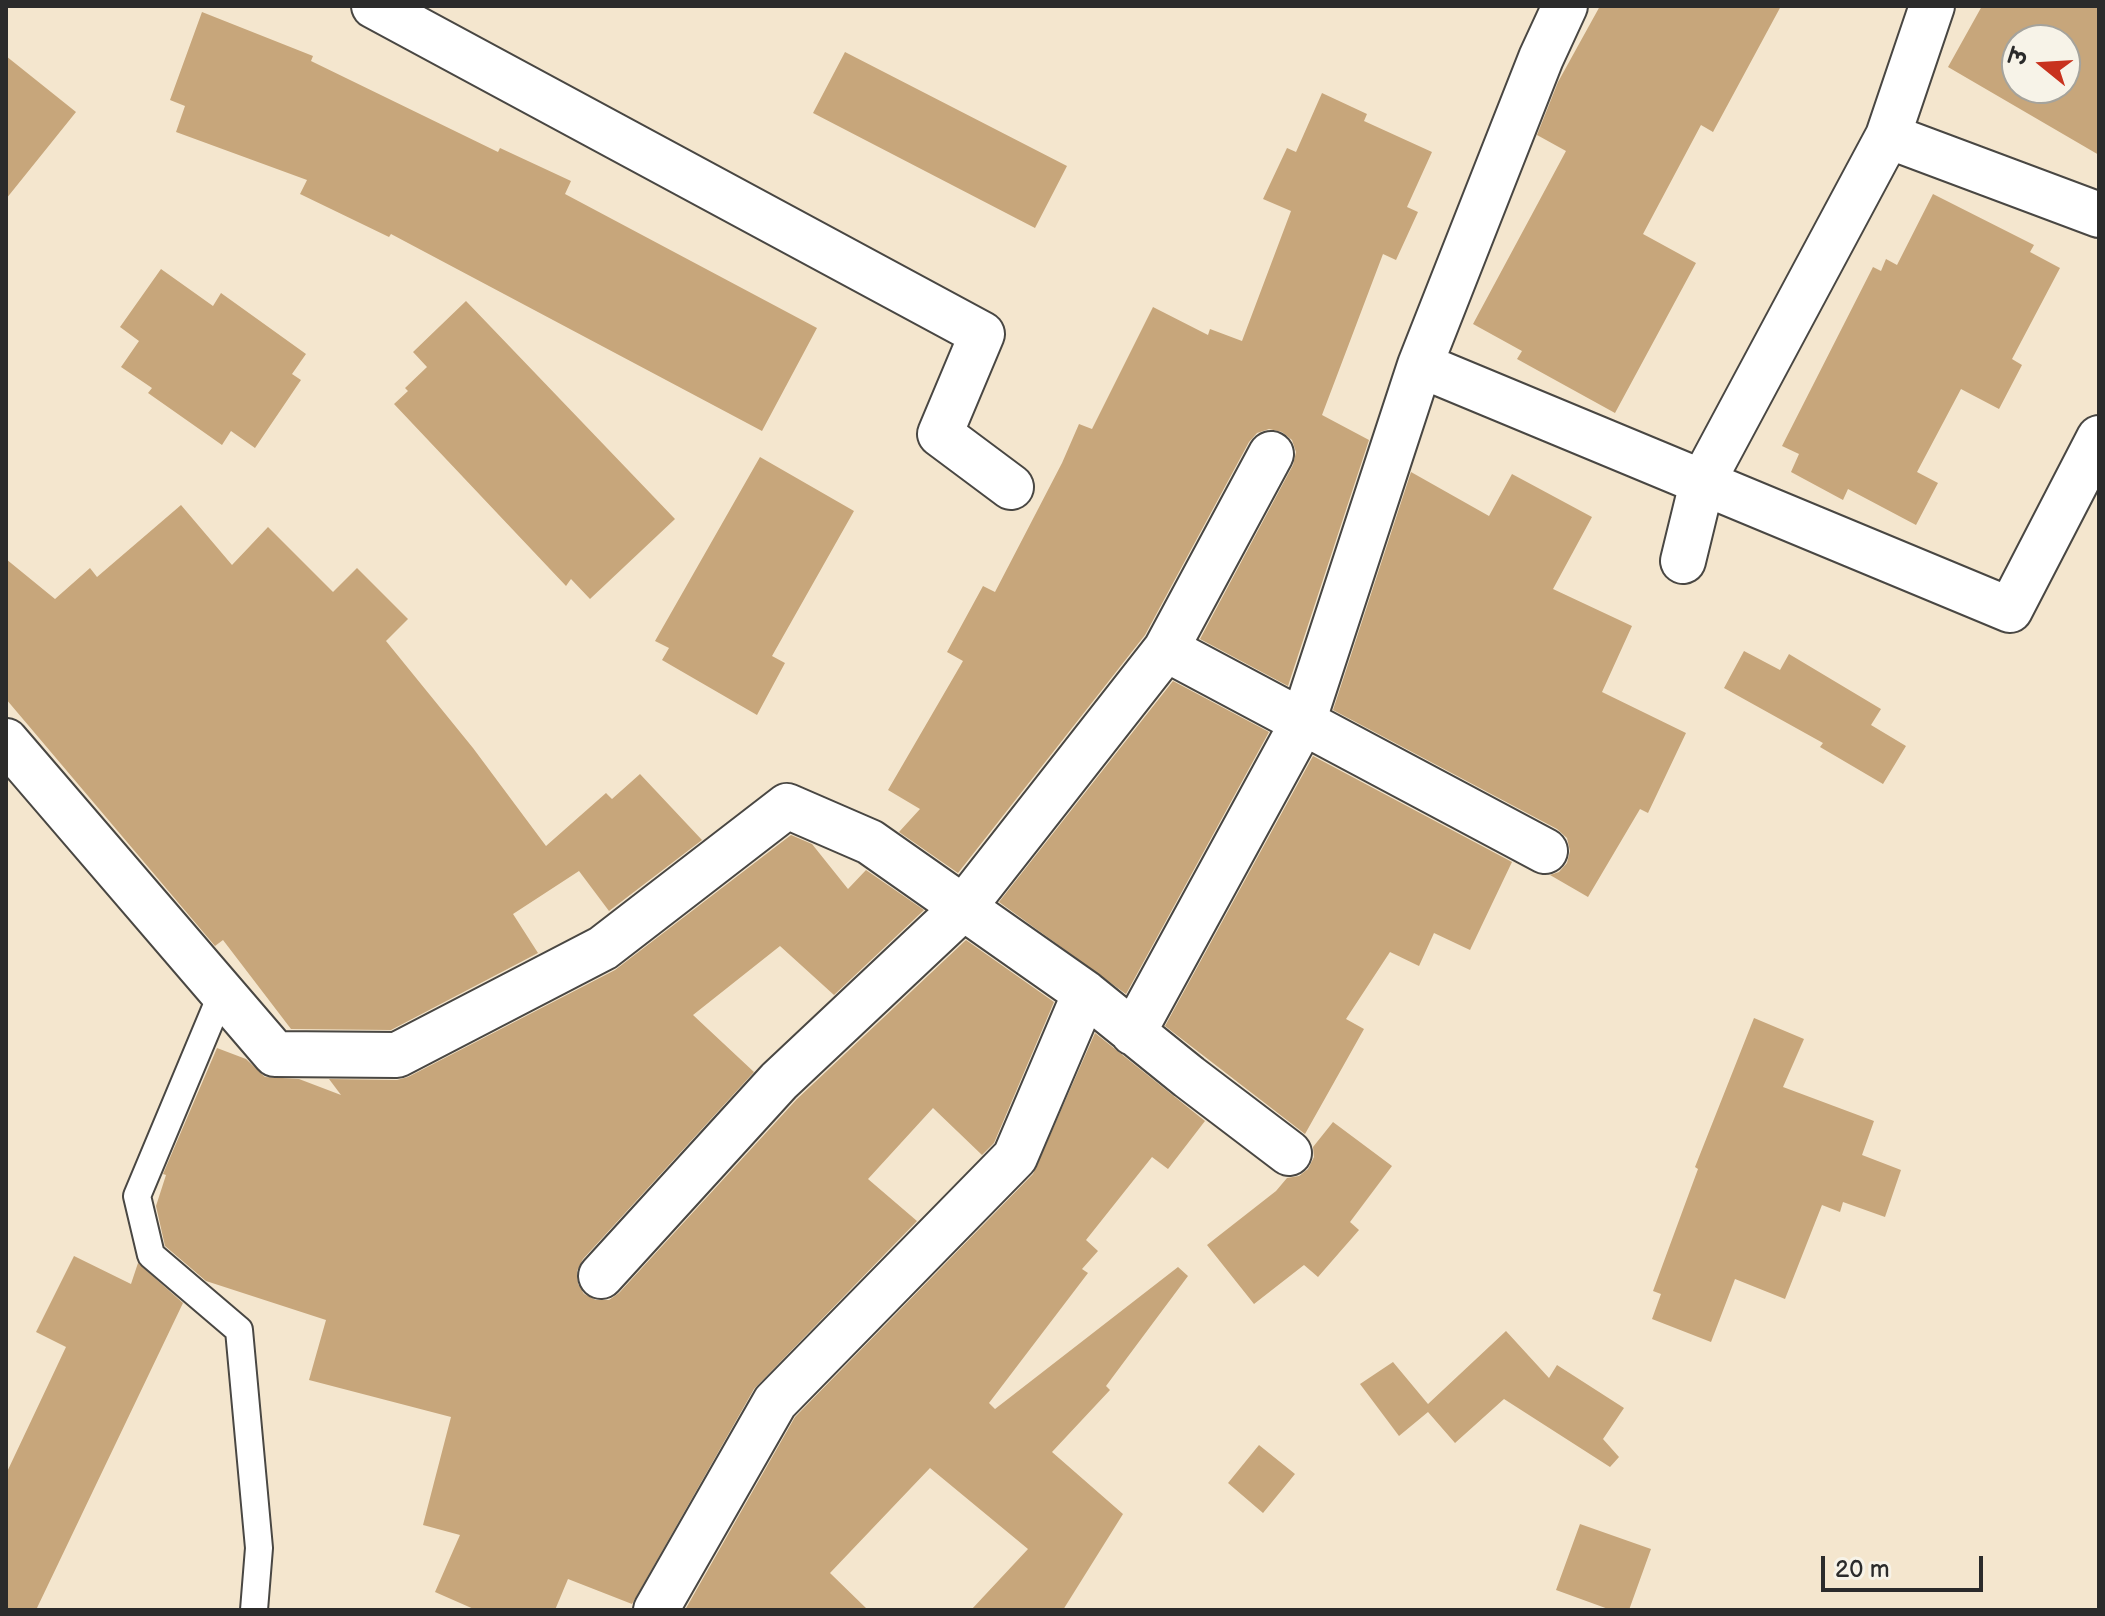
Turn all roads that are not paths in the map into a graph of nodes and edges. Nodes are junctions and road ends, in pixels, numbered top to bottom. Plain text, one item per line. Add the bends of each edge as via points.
1 (374, 6) edge
2 (1565, 6) edge
3 (1932, 6) edge
4 (1888, 136) junction
5 (2099, 215) edge
6 (1420, 365) junction
7 (2099, 438) edge
8 (1271, 454) dead end
9 (1702, 483) junction
10 (1011, 487) dead end
11 (1683, 561) dead end
12 (1166, 649) junction
13 (1303, 722) junction
14 (6, 741) edge
15 (1545, 851) dead end
16 (963, 908) junction
17 (222, 993) junction
18 (1085, 993) junction
19 (1133, 1033) junction
20 (1289, 1153) dead end
21 (601, 1276) dead end
22 (254, 1610) edge
23 (656, 1610) edge

1 - 10 street via 982,334 940,434
2 - 6 street
3 - 4 street
4 - 5 street
4 - 9 street
6 - 9 street
6 - 13 street
7 - 9 street via 2010,610
8 - 12 street
9 - 11 street
12 - 13 street
12 - 16 street
13 - 15 street
13 - 19 street
14 - 17 street
16 - 17 street via 870,842 787,806 603,948 397,1055 275,1054
16 - 18 street
16 - 21 street via 779,1081
17 - 22 lane via 137,1196 151,1255 239,1330 259,1548
18 - 19 street
18 - 23 street via 1015,1157 775,1402
19 - 20 street

